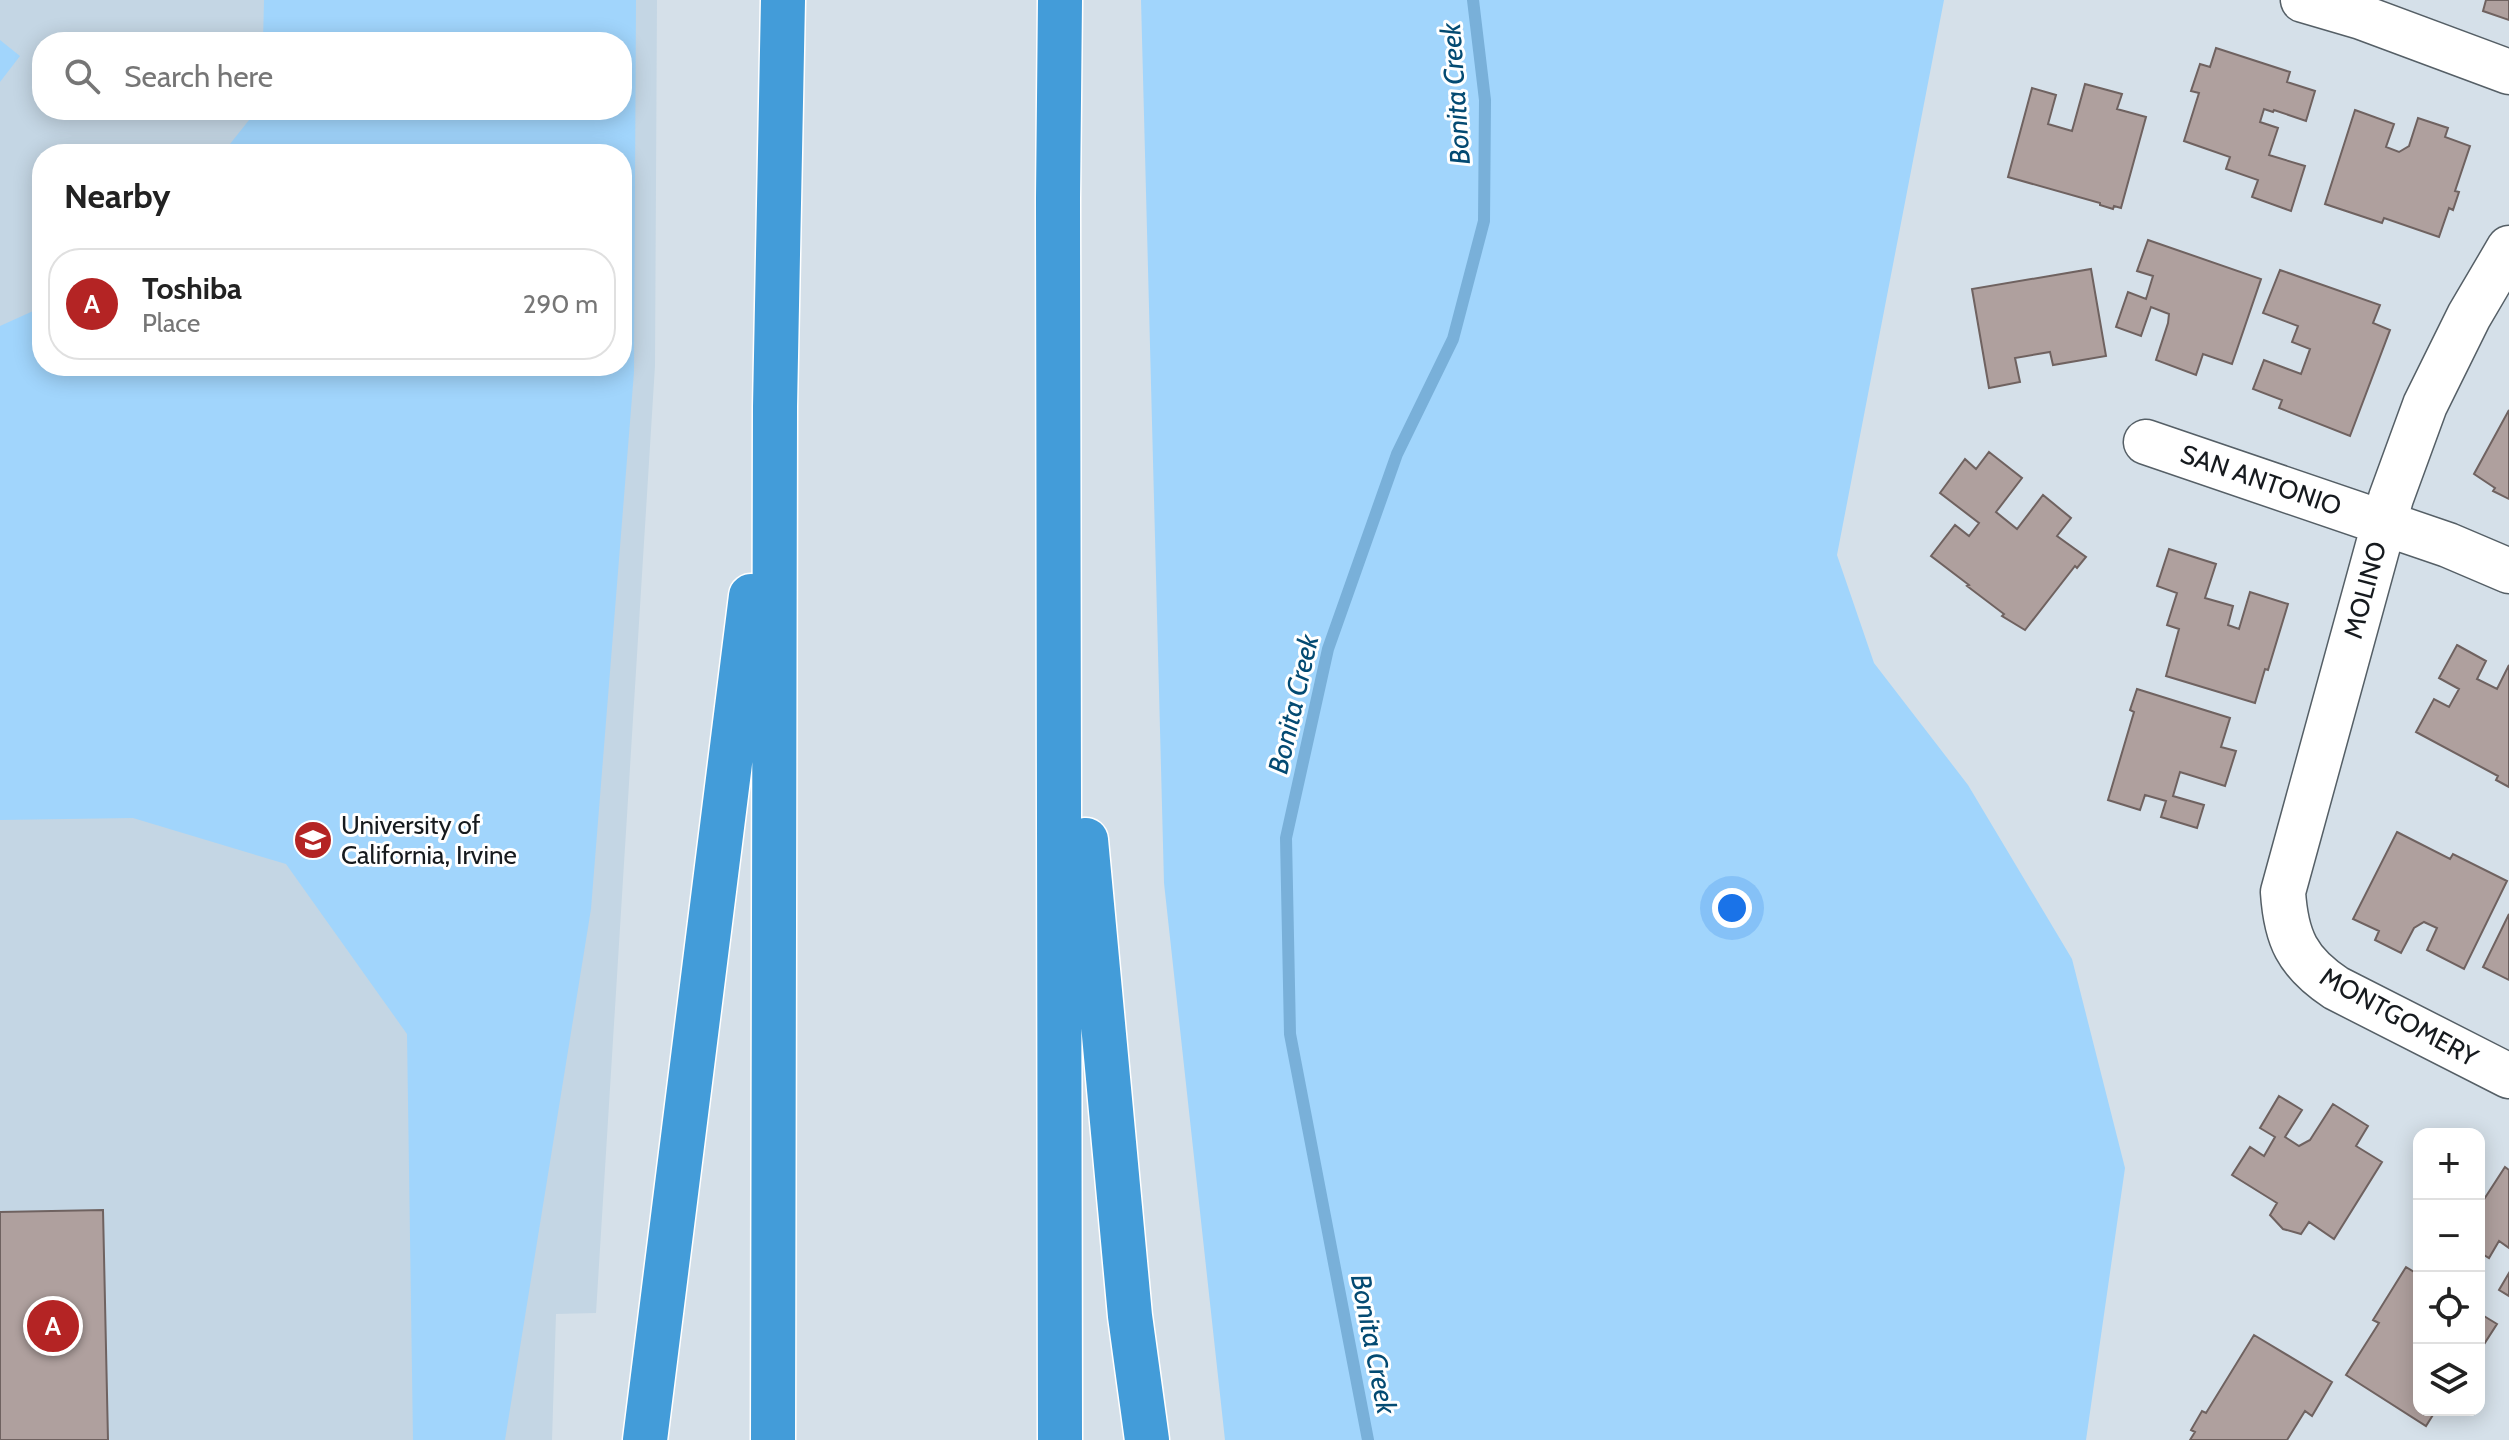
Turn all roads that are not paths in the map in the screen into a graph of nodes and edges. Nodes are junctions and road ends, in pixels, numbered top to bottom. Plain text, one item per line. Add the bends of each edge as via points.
1 (783, 0) edge
2 (1060, 0) edge
3 (2303, 0) edge
4 (2509, 72) edge
5 (2509, 248) edge
6 (775, 407) junction
7 (2146, 442) dead end
8 (2383, 522) junction
9 (1060, 563) junction
10 (2509, 571) edge
11 (2296, 950) joint
12 (2509, 1076) edge
13 (645, 1440) edge
14 (773, 1440) edge
15 (1060, 1440) edge
16 (1147, 1440) edge

1 - 6 highway
2 - 9 highway
3 - 4 street
5 - 8 street, MOLINO via 2425,405
6 - 13 highway
6 - 14 highway
7 - 8 street, SAN ANTONIO
8 - 10 street, SAN ANTONIO
8 - 11 street, MOLINO via 2283,892 2285,922
9 - 15 highway
9 - 16 highway via 1128,1300
11 - 12 street, MONTGOMERY via 2317,976 2336,988

